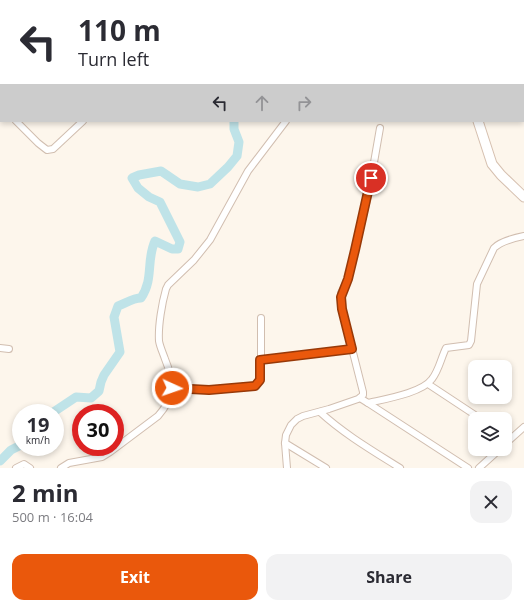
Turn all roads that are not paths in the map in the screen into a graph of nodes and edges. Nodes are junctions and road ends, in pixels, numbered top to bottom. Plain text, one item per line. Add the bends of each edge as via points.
1 (17, 122) edge
2 (82, 122) edge
3 (286, 122) edge
4 (478, 122) edge
5 (380, 128) dead end
6 (524, 197) edge
7 (524, 236) edge
8 (261, 318) dead end
9 (0, 348) edge
10 (9, 349) dead end
11 (352, 349) junction
12 (260, 360) junction
13 (428, 384) junction
14 (172, 388) junction
15 (360, 398) junction
16 (368, 403) junction
17 (320, 412) junction
18 (470, 412) edge
19 (524, 427) edge
20 (512, 437) edge
21 (284, 443) junction
22 (492, 456) edge
23 (16, 468) edge
24 (30, 468) edge
25 (61, 468) edge
26 (287, 468) edge
27 (326, 468) edge
28 (400, 468) edge
29 (468, 468) edge
30 (479, 468) edge

1 - 2 street via 47,150 52,149
3 - 14 street via 248,171 210,240 166,289 159,342 170,371
4 - 6 street via 492,164
5 - 11 street via 369,191 348,279 341,297
7 - 13 street via 511,239 494,248 477,284 470,344 446,348 435,375
8 - 12 street
9 - 10 street
11 - 12 street
11 - 15 street via 363,392
12 - 14 street via 260,380 255,386 209,390
13 - 16 street via 395,397
13 - 18 street
14 - 25 street via 158,416 110,452 96,459 69,463
15 - 16 street
15 - 17 street
16 - 29 street
17 - 21 street via 297,419 291,425
17 - 28 street via 331,423
19 - 20 street
21 - 26 street
21 - 27 street
22 - 30 street
23 - 24 street via 24,464

